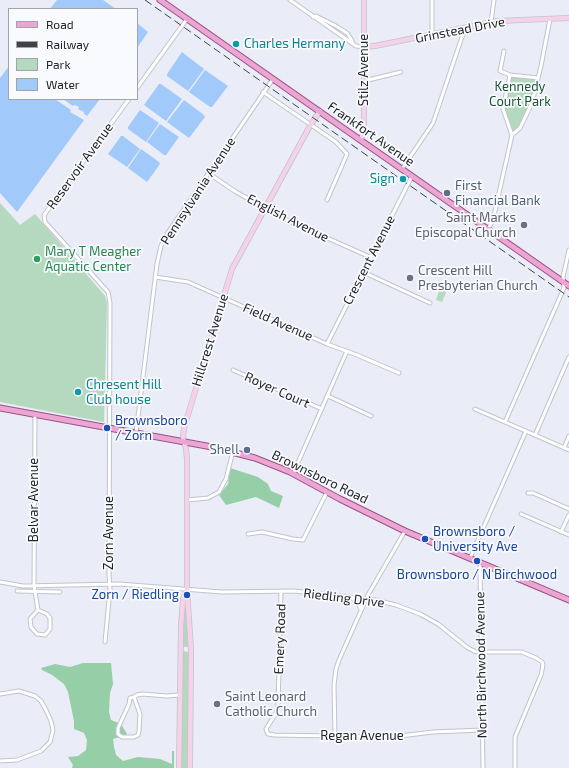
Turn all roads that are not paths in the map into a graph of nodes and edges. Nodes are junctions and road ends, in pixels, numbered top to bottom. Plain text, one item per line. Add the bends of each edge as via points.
1 (160, 0) edge
2 (290, 0) edge
3 (364, 0) edge
4 (432, 0) edge
5 (494, 0) edge
6 (313, 17) junction
7 (569, 18) edge
8 (187, 19) junction
9 (550, 19) junction
10 (491, 22) junction
11 (465, 28) junction
12 (432, 35) junction
13 (353, 44) junction
14 (364, 47) junction
15 (504, 51) dead end
16 (401, 72) dead end
17 (510, 75) junction
18 (273, 78) junction
19 (538, 78) junction
20 (364, 81) junction
21 (138, 87) edge
22 (263, 92) junction
23 (128, 100) edge
24 (320, 111) junction
25 (311, 124) junction
26 (512, 135) junction
27 (361, 140) junction
28 (402, 169) junction
29 (208, 173) junction
30 (412, 176) junction
31 (327, 200) dead end
32 (265, 208) junction
33 (488, 229) junction
34 (569, 250) edge
35 (370, 258) junction
36 (363, 272) junction
37 (155, 277) junction
38 (564, 282) junction
39 (569, 286) edge
40 (223, 297) junction
41 (430, 303) dead end
42 (327, 344) junction
43 (346, 351) junction
44 (569, 358) edge
45 (233, 370) dead end
46 (399, 373) dead end
47 (328, 396) junction
48 (0, 408) edge
49 (322, 409) junction
50 (475, 409) dead end
51 (35, 414) junction
52 (370, 416) dead end
53 (505, 422) junction
54 (109, 428) junction
55 (526, 431) junction
56 (136, 433) junction
57 (535, 435) junction
58 (569, 436) edge
59 (184, 442) junction
60 (564, 448) junction
61 (569, 450) edge
62 (233, 451) junction
63 (293, 474) junction
64 (328, 492) junction
65 (528, 493) dead end
66 (187, 500) junction
67 (569, 509) edge
68 (521, 514) dead end
69 (569, 515) edge
70 (405, 531) junction
71 (562, 532) junction
72 (248, 534) dead end
73 (569, 535) edge
74 (470, 558) junction
75 (481, 563) junction
76 (0, 582) edge
77 (109, 584) junction
78 (34, 585) junction
79 (187, 590) junction
80 (17, 591) dead end
81 (35, 591) junction
82 (281, 591) junction
83 (60, 592) dead end
84 (353, 599) junction
85 (365, 600) junction
86 (569, 600) edge
87 (361, 609) junction
88 (38, 610) junction
89 (105, 642) dead end
90 (481, 652) junction
91 (0, 694) edge
92 (180, 695) junction
93 (134, 697) junction
94 (482, 730) junction
95 (267, 732) joint
96 (335, 736) junction
97 (0, 761) edge
98 (179, 768) edge
99 (190, 768) edge
100 (483, 768) edge
101 (515, 768) edge

1 - 8 main road, Frankfort Avenue
2 - 6 street, Grinstead Drive
3 - 14 main road, Stilz Avenue
4 - 12 street
5 - 10 street
6 - 13 street, Grinstead Drive
6 - 13 street, Grinstead Drive via 316,16 336,26 346,33
7 - 9 main road, Grinstead Drive
8 - 18 main road, Frankfort Avenue
8 - 21 street
9 - 10 main road, Grinstead Drive
9 - 19 street
10 - 11 main road, Grinstead Drive
11 - 12 main road, Grinstead Drive
11 - 28 street via 433,123
12 - 14 main road, Grinstead Drive
13 - 14 street, Grinstead Drive
14 - 20 main road, Stilz Avenue
15 - 17 street via 499,70
16 - 20 street
17 - 19 street
17 - 26 street via 503,109
18 - 22 street, Pennsylvania Avenue
18 - 24 main road, Frankfort Avenue
19 - 26 street via 529,110 520,128
20 - 27 main road, Stilz Avenue via 364,131
22 - 25 street
22 - 29 street, Pennsylvania Avenue
23 - 54 street, Reservoir Avenue via 44,216 45,222 109,295
24 - 25 main road, Hillcrest Avenue
24 - 27 main road, Frankfort Avenue
25 - 31 street via 336,142 347,155
25 - 32 main road, Hillcrest Avenue
26 - 33 street via 493,220
27 - 28 main road, Frankfort Avenue
28 - 30 main road, Frankfort Avenue
29 - 32 street, English Avenue
29 - 37 street, Pennsylvania Avenue via 164,239 158,254
30 - 33 main road, Frankfort Avenue
30 - 35 street, Crescent Avenue
32 - 35 street, English Avenue
32 - 40 main road, Hillcrest Avenue via 232,269
33 - 38 main road, Frankfort Avenue
34 - 38 street
35 - 36 street, Crescent Avenue
36 - 41 street
36 - 42 street, Crescent Avenue
37 - 40 street, Field Avenue via 188,282
37 - 56 street, Pennsylvania Avenue
38 - 39 main road, Frankfort Avenue
38 - 53 street via 564,288
40 - 42 street, Field Avenue
40 - 59 main road, Hillcrest Avenue via 184,428
42 - 43 street, Field Avenue
43 - 46 street, Field Avenue
43 - 47 street
44 - 57 street
45 - 49 street, Royer Court
47 - 49 street
47 - 52 street
48 - 51 main road, Brownsboro Road
49 - 63 street
50 - 53 street
51 - 54 main road, Brownsboro Road
51 - 78 street, Belvar Avenue
53 - 55 street
54 - 56 main road, Brownsboro Road
54 - 77 street, Zorn Avenue
55 - 57 street
55 - 74 street
56 - 59 main road, Brownsboro Road
57 - 60 street
58 - 60 street
59 - 62 main road, Brownsboro Road
59 - 66 main road, Hillcrest Avenue via 187,460
60 - 61 street
62 - 63 main road, Brownsboro Road
62 - 66 street via 226,479 219,492 208,498
63 - 64 main road, Brownsboro Road
64 - 70 main road, Brownsboro Road
64 - 72 street via 303,540 262,532
65 - 67 street
66 - 79 main road, Hillcrest Avenue
68 - 71 street
69 - 71 street
70 - 74 main road, Brownsboro Road
70 - 85 street
71 - 73 street
74 - 75 main road, Brownsboro Road
75 - 86 main road, Brownsboro Road
75 - 90 street, North Birchwood Avenue
76 - 78 street via 17,586
77 - 78 street
77 - 79 street, Zorn Avenue
77 - 89 street
78 - 81 street, Belvar Avenue
79 - 82 street, Riedling Drive
79 - 92 main road via 183,599 181,626
79 - 99 main road
80 - 81 street
81 - 83 street
81 - 88 street, Belvar Avenue
82 - 84 street, Riedling Drive
82 - 95 street, Emery Road via 278,707 267,727
84 - 85 street, Riedling Drive
84 - 87 street
85 - 87 street
85 - 90 street, Riedling Drive via 389,603 420,614 438,624 468,648
87 - 96 street via 336,668
88 - 88 street via 50,618 50,629 45,635 36,633 31,627 30,619
90 - 94 street, North Birchwood Avenue
90 - 101 street, Riedling Drive via 522,652 539,659 543,664 541,675 515,737
91 - 97 street via 19,691 35,696 46,710 53,730 50,742 41,751 17,760
92 - 93 street via 142,694
92 - 98 main road
93 - 93 street via 130,698 118,728 118,734 122,737 138,735 140,714
94 - 96 street, Regan Avenue via 392,737
94 - 100 street, North Birchwood Avenue
95 - 96 street, Regan Avenue via 274,735

